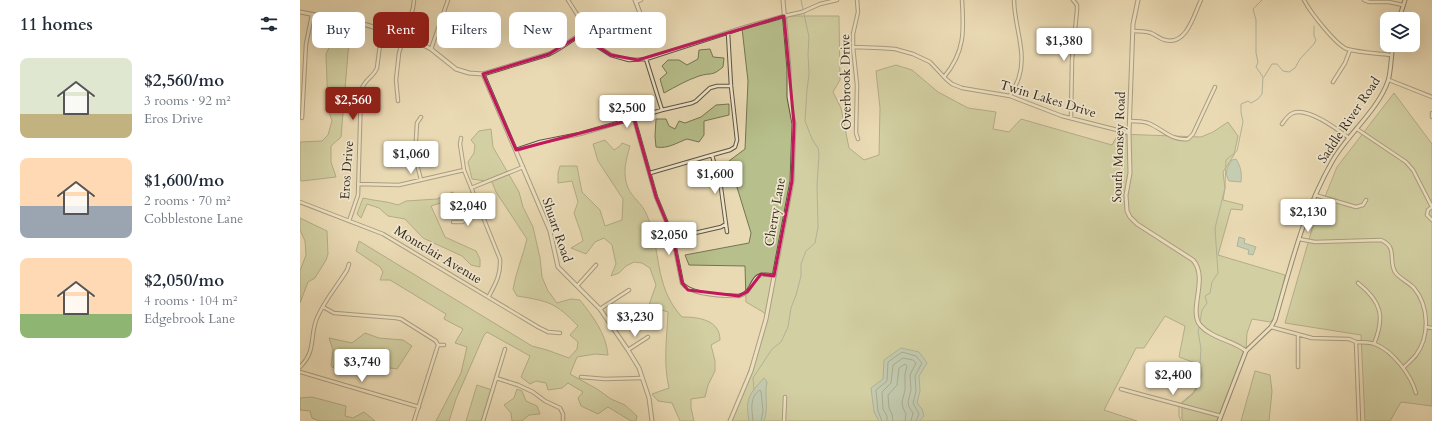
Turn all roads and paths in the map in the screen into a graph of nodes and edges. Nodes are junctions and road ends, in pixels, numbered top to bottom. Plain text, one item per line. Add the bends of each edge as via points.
1 (414, 0) edge
2 (448, 0) edge
3 (568, 0) edge
4 (641, 0) edge
5 (783, 0) edge
6 (837, 0) edge
7 (856, 0) edge
8 (962, 0) edge
9 (1014, 0) edge
10 (1073, 0) edge
11 (1138, 0) edge
12 (1201, 0) edge
13 (1304, 0) edge
14 (1364, 0) edge
15 (1405, 0) edge
16 (635, 1) edge
17 (1403, 5) junction
18 (300, 12) edge
19 (412, 12) edge
20 (575, 12) edge
21 (640, 12) edge
22 (1401, 12) edge
23 (312, 15) joint
24 (784, 16) junction
25 (1133, 31) junction
26 (728, 33) junction
27 (575, 39) edge
28 (853, 47) junction
29 (380, 48) edge
30 (400, 48) edge
31 (600, 48) edge
32 (430, 49) joint
33 (1350, 50) junction
34 (1392, 52) edge
35 (1391, 55) junction
36 (646, 59) junction
37 (483, 74) junction
38 (944, 77) junction
39 (1389, 80) junction
40 (1333, 82) dead end
41 (731, 86) junction
42 (1216, 87) dead end
43 (1010, 96) junction
44 (1432, 97) edge
45 (398, 101) dead end
46 (662, 110) junction
47 (1432, 113) edge
48 (421, 117) dead end
49 (1432, 117) edge
50 (302, 118) dead end
51 (1071, 118) junction
52 (634, 119) junction
53 (1130, 121) junction
54 (1282, 124) dead end
55 (1357, 129) junction
56 (1129, 133) junction
57 (460, 138) dead end
58 (1349, 138) junction
59 (858, 139) dead end
60 (516, 150) junction
61 (712, 155) junction
62 (523, 167) junction
63 (464, 170) junction
64 (650, 174) junction
65 (420, 180) junction
66 (358, 184) junction
67 (471, 188) junction
68 (1315, 195) junction
69 (1366, 200) dead end
70 (300, 202) edge
71 (1432, 207) edge
72 (482, 214) junction
73 (1432, 220) edge
74 (349, 221) junction
75 (453, 222) dead end
76 (726, 224) junction
77 (1432, 225) edge
78 (727, 232) dead end
79 (673, 238) junction
80 (1298, 239) junction
81 (349, 264) dead end
82 (596, 265) dead end
83 (774, 276) junction
84 (1358, 283) dead end
85 (577, 286) junction
86 (629, 290) dead end
87 (489, 296) junction
88 (323, 307) junction
89 (600, 308) junction
90 (1271, 327) junction
91 (1426, 327) junction
92 (1432, 328) edge
93 (560, 333) dead end
94 (1298, 334) junction
95 (648, 337) dead end
96 (1356, 342) junction
97 (1374, 344) junction
98 (438, 345) junction
99 (444, 345) dead end
100 (505, 349) dead end
101 (628, 350) junction
102 (1246, 351) junction
103 (300, 367) edge
104 (1298, 367) dead end
105 (1403, 368) junction
106 (300, 372) edge
107 (581, 377) dead end
108 (496, 378) junction
109 (642, 378) junction
110 (1121, 389) dead end
111 (1416, 393) dead end
112 (785, 397) dead end
113 (418, 407) junction
114 (1222, 416) junction
115 (414, 421) edge
116 (483, 421) edge
117 (563, 421) edge
118 (652, 421) edge
119 (730, 421) edge
120 (784, 421) edge
121 (1220, 421) edge
122 (1359, 421) edge

1 - 19 street
2 - 32 street
3 - 20 street
4 - 16 street
5 - 24 street, Cherry Lane
6 - 24 street
7 - 28 street, Overbrook Drive via 858,12
8 - 38 street via 962,43 959,54
9 - 43 street via 1021,63 1019,77
10 - 51 street via 1077,10 1072,60
11 - 25 street, South Monsey Road
12 - 25 street via 1182,38 1178,40 1167,41 1146,32
13 - 33 street via 1314,17 1343,47
14 - 17 street
15 - 17 street
16 - 21 street
17 - 22 street
18 - 23 street
23 - 50 street via 306,44
24 - 26 street
24 - 83 street, Cherry Lane via 794,124 792,181
25 - 53 street, South Monsey Road
26 - 36 street
26 - 41 street
27 - 37 street via 549,54
28 - 38 street, Twin Lakes Drive via 895,49 913,54 930,62
28 - 59 street, Overbrook Drive
29 - 66 street, Eros Drive via 377,68 362,85 361,91
30 - 45 street via 396,80
31 - 36 street via 610,55 629,60
32 - 37 street via 456,69
33 - 35 street
33 - 40 street
34 - 35 street, Saddle River Road
35 - 39 street, Saddle River Road
36 - 46 street
37 - 60 street, Shuart Road
38 - 43 street, Twin Lakes Drive via 962,88
39 - 44 street
39 - 55 street, Saddle River Road
41 - 46 street via 710,88 692,103
41 - 61 street via 737,143 730,150
42 - 53 street via 1193,134 1188,139 1175,138 1143,121
43 - 51 street, Twin Lakes Drive
46 - 52 street
47 - 49 street
48 - 65 street via 417,123 415,156
51 - 56 street, Twin Lakes Drive
52 - 60 street
52 - 64 street
53 - 56 street, South Monsey Road
54 - 58 street via 1292,113 1304,112
55 - 58 street, Saddle River Road
55 - 71 street via 1406,162 1413,170
56 - 102 street, South Monsey Road via 1130,173 1126,195 1130,217 1197,264 1198,321 1206,330
57 - 63 street
58 - 68 street, Saddle River Road via 1332,160
60 - 62 street, Shuart Road
61 - 64 street
61 - 76 street via 721,188
62 - 67 street
62 - 85 street, Shuart Road via 550,231 558,267
63 - 65 street
63 - 67 street
64 - 79 street via 656,198
65 - 66 street via 399,185
66 - 74 street, Eros Drive via 358,195
67 - 72 street
68 - 69 street via 1356,207 1363,205
68 - 80 street, Saddle River Road
70 - 74 street, Montclair Avenue
71 - 73 street via 1427,214
72 - 75 street via 462,222
72 - 87 street via 500,259 498,280
73 - 77 street
74 - 87 street, Montclair Avenue via 384,234
76 - 78 street
76 - 79 street
79 - 83 street via 682,283 688,290 739,296 744,295 761,274
80 - 90 street, Saddle River Road
80 - 91 street via 1315,242 1386,242 1391,249 1395,272 1419,296
81 - 88 street
82 - 85 street
83 - 119 street, Cherry Lane via 766,319 751,371
84 - 97 street via 1375,299 1380,314 1379,331
85 - 89 street, Shuart Road
86 - 89 street
87 - 93 street, Montclair Avenue via 538,327 548,332
88 - 98 street via 334,313 396,318 436,341
88 - 103 street via 316,321 311,350
89 - 101 street, Shuart Road
90 - 94 street
90 - 102 street, Saddle River Road
91 - 92 street
91 - 105 street via 1420,349
94 - 96 street via 1322,339 1349,339
94 - 104 street
95 - 101 street
96 - 97 street
96 - 122 street
97 - 105 street via 1384,349
98 - 99 street
98 - 113 street
100 - 108 street
101 - 109 street, Shuart Road
102 - 114 street, Saddle River Road
105 - 111 street
106 - 113 street
107 - 109 street
108 - 116 street
108 - 117 street via 533,392 560,408
109 - 118 street, Shuart Road via 649,398
110 - 114 street
112 - 120 street
113 - 115 street
114 - 121 street, Saddle River Road

